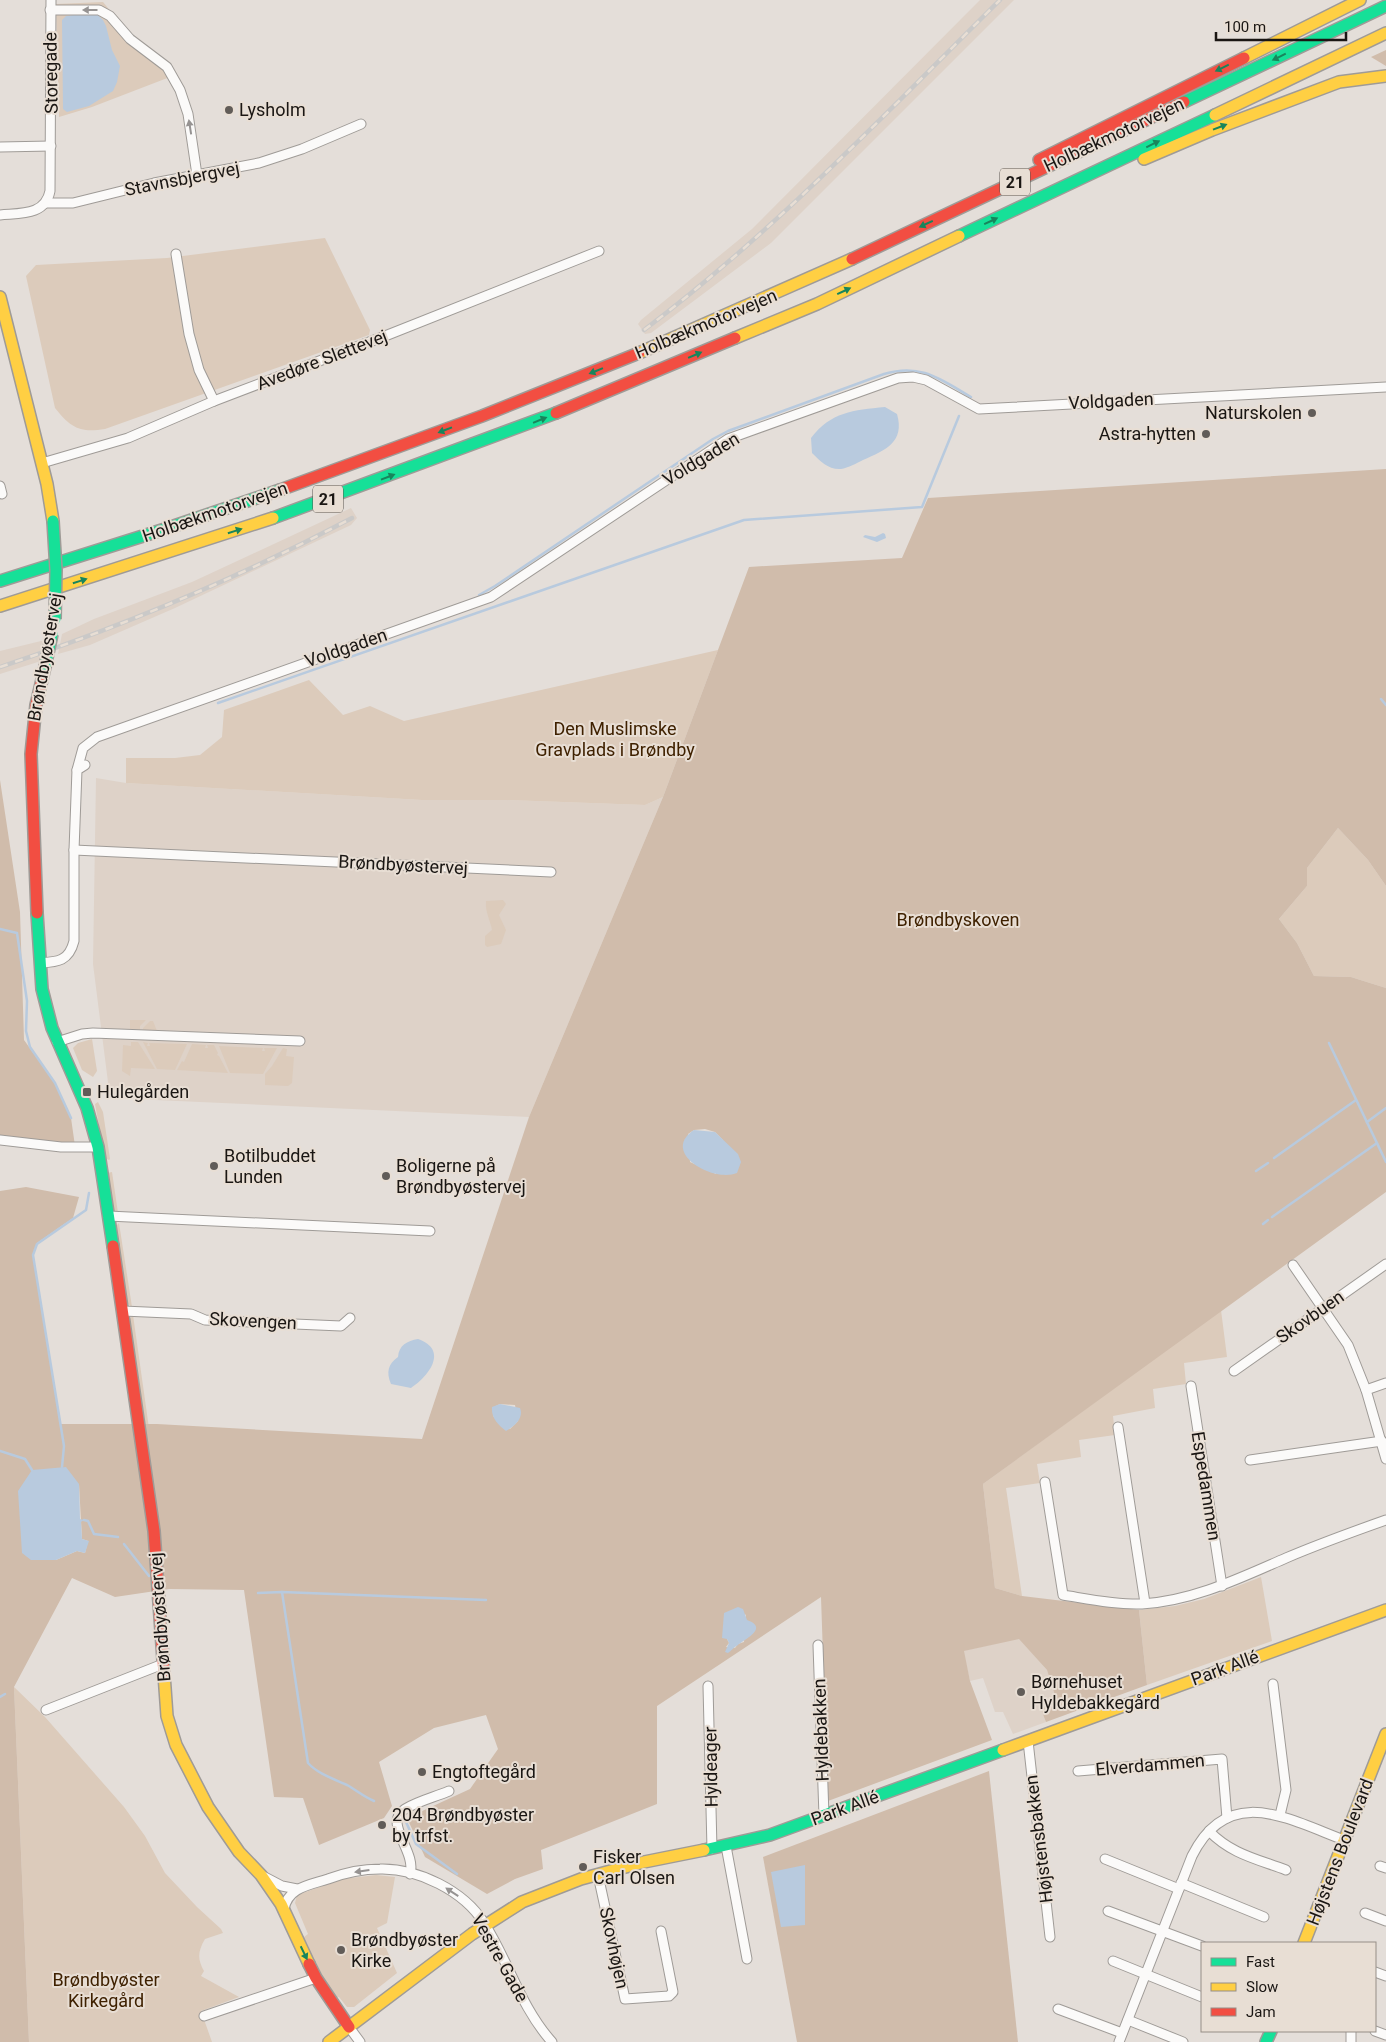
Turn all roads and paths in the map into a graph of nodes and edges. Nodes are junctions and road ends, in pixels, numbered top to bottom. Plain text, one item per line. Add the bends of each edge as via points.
1 (51, 0) edge
2 (1360, 0) edge
3 (1386, 6) edge
4 (50, 10) junction
5 (1386, 33) edge
6 (1386, 76) edge
7 (361, 124) dead end
8 (51, 146) junction
9 (0, 147) edge
10 (197, 175) junction
11 (46, 203) junction
12 (1029, 203) junction
13 (956, 210) junction
14 (0, 216) edge
15 (599, 251) dead end
16 (176, 254) dead end
17 (0, 296) edge
18 (1386, 387) edge
19 (214, 401) junction
20 (42, 463) junction
21 (0, 581) edge
22 (0, 606) edge
23 (74, 850) junction
24 (551, 872) dead end
25 (40, 963) junction
26 (300, 1041) dead end
27 (57, 1042) junction
28 (0, 1140) edge
29 (98, 1146) junction
30 (108, 1216) junction
31 (430, 1231) dead end
32 (1386, 1264) edge
33 (1293, 1265) dead end
34 (1323, 1307) junction
35 (123, 1311) junction
36 (350, 1318) dead end
37 (1234, 1371) dead end
38 (1386, 1383) edge
39 (1191, 1386) dead end
40 (1366, 1390) junction
41 (1118, 1427) dead end
42 (1382, 1441) junction
43 (1386, 1459) edge
44 (1250, 1460) dead end
45 (1045, 1482) dead end
46 (1386, 1520) edge
47 (1222, 1586) junction
48 (1145, 1603) junction
49 (1386, 1610) edge
50 (818, 1645) dead end
51 (163, 1664) junction
52 (1273, 1684) dead end
53 (708, 1686) dead end
54 (46, 1710) dead end
55 (1386, 1734) edge
56 (1028, 1741) junction
57 (1078, 1771) dead end
58 (449, 1791) dead end
59 (824, 1816) junction
60 (1280, 1816) junction
61 (1227, 1818) junction
62 (1209, 1831) junction
63 (1344, 1840) junction
64 (726, 1846) junction
65 (712, 1849) junction
66 (1105, 1859) dead end
67 (1286, 1870) dead end
68 (261, 1874) junction
69 (410, 1874) junction
70 (598, 1875) junction
71 (1180, 1886) junction
72 (298, 1889) junction
73 (284, 1909) junction
74 (1108, 1911) dead end
75 (1365, 1913) dead end
76 (1264, 1916) dead end
77 (1386, 1921) edge
78 (485, 1924) junction
79 (661, 1931) dead end
80 (1162, 1931) junction
81 (1050, 1937) dead end
82 (1304, 1942) edge
83 (1201, 1946) edge
84 (747, 1959) dead end
85 (1113, 1962) dead end
86 (1145, 1975) junction
87 (316, 1978) junction
88 (1201, 1997) edge
89 (1058, 2009) dead end
90 (204, 2016) dead end
91 (1128, 2020) junction
92 (349, 2027) junction
93 (1121, 2038) edge
94 (329, 2042) edge
95 (360, 2042) edge
96 (552, 2042) edge
97 (1183, 2042) edge

1 - 4 street, Storegade
2 -> 13 main road via 1015,171
3 -> 13 main road, Holbækmotorvejen / 21
4 - 8 street, Storegade
10 -> 4 street via 188,114 167,67 99,10
12 -> 5 main road, Holbækmotorvejen / 21
12 -> 6 main road via 1090,183 1212,130 1339,82
7 - 10 street, Stavnsbjergvej via 259,163
8 - 9 street
8 - 11 street, Storegade via 50,191
10 - 11 street, Stavnsbjergvej via 72,203
11 - 14 street, Stavnsbjergvej via 36,210
22 -> 12 main road, Holbækmotorvejen / 21 via 247,527 533,423 816,304
13 -> 21 main road, Holbækmotorvejen / 21 via 807,281 513,404 233,507
15 - 19 street, Avedøre Slettevej
16 - 19 street via 189,334 199,370
17 - 20 main road, Brøndbyøstervej
18 - 23 street, Voldgaden via 979,409 926,380 898,378 728,439 491,597 97,737 83,748
19 - 20 street, Avedøre Slettevej via 128,438
20 - 25 main road, Brøndbyøstervej, bridge via 52,521 57,585 55,619 36,705 31,754
23 - 24 street, Brøndbyøstervej
23 - 25 street via 72,949 62,960
25 - 27 main road, Brøndbyøstervej via 42,989
26 - 27 street via 92,1033
27 - 29 main road, Brøndbyøstervej via 87,1108
28 - 29 street via 61,1147
29 - 30 main road, Brøndbyøstervej
30 - 31 street
30 - 35 main road, Brøndbyøstervej
32 - 34 street, Skovbuen
33 - 34 street
34 - 37 street, Skovbuen
34 - 40 street via 1348,1345
35 - 36 street, Skovengen via 191,1314 204,1320 341,1326
35 - 51 main road, Brøndbyøstervej via 154,1531
38 - 40 street
39 - 47 street, Espedammen
40 - 42 street
41 - 48 street
42 - 43 street
42 - 44 street
45 - 48 street via 1062,1595
46 - 47 street
47 - 48 street via 1182,1598
49 - 56 main road, Park Allé
50 - 59 street, Hyldebakken
51 - 54 street
51 - 68 main road, Brøndbyøstervej via 166,1716 176,1746 221,1829
52 - 60 street via 1286,1790
53 - 65 street, Hyldeager
55 - 63 main road, Højstens Boulevard
56 - 59 main road, Park Allé
56 - 81 street, Højstensbakken
57 - 61 street, Elverdammen via 1222,1759
58 - 69 street via 400,1814 398,1830 411,1858
59 - 64 main road, Park Allé
60 - 61 street via 1254,1812
60 - 63 street
61 - 62 street
62 - 67 street via 1230,1849
62 - 71 street via 1194,1854
63 - 82 main road, Højstens Boulevard
64 - 65 main road, Park Allé
64 - 84 street
65 - 70 main road, Park Allé
66 - 71 street
68 - 72 street via 282,1886
68 - 73 main road, Brøndbyøstervej
69 -> 72 street, Vestre Gade via 364,1870 340,1874
78 -> 69 street, Vestre Gade via 459,1897 439,1884
70 - 78 main road, Park Allé via 521,1902
70 - 79 street, Skovhøjen via 625,1999 669,1996 673,1992
71 - 76 street
71 - 80 street
72 - 73 street via 286,1900
73 -> 87 main road, Brøndbyøstervej
74 - 80 street
75 - 77 street
78 - 92 main road, Park Allé
78 - 96 street, Vestre Gade via 524,2003
80 - 83 street
80 - 86 street
85 - 86 street
86 - 88 street
86 - 91 street
87 - 90 street
87 - 92 main road, Brøndbyøstervej
89 - 93 street
91 - 93 street
91 - 97 street
92 - 94 main road, Park Allé
92 - 95 street, Brøndbyøstervej

